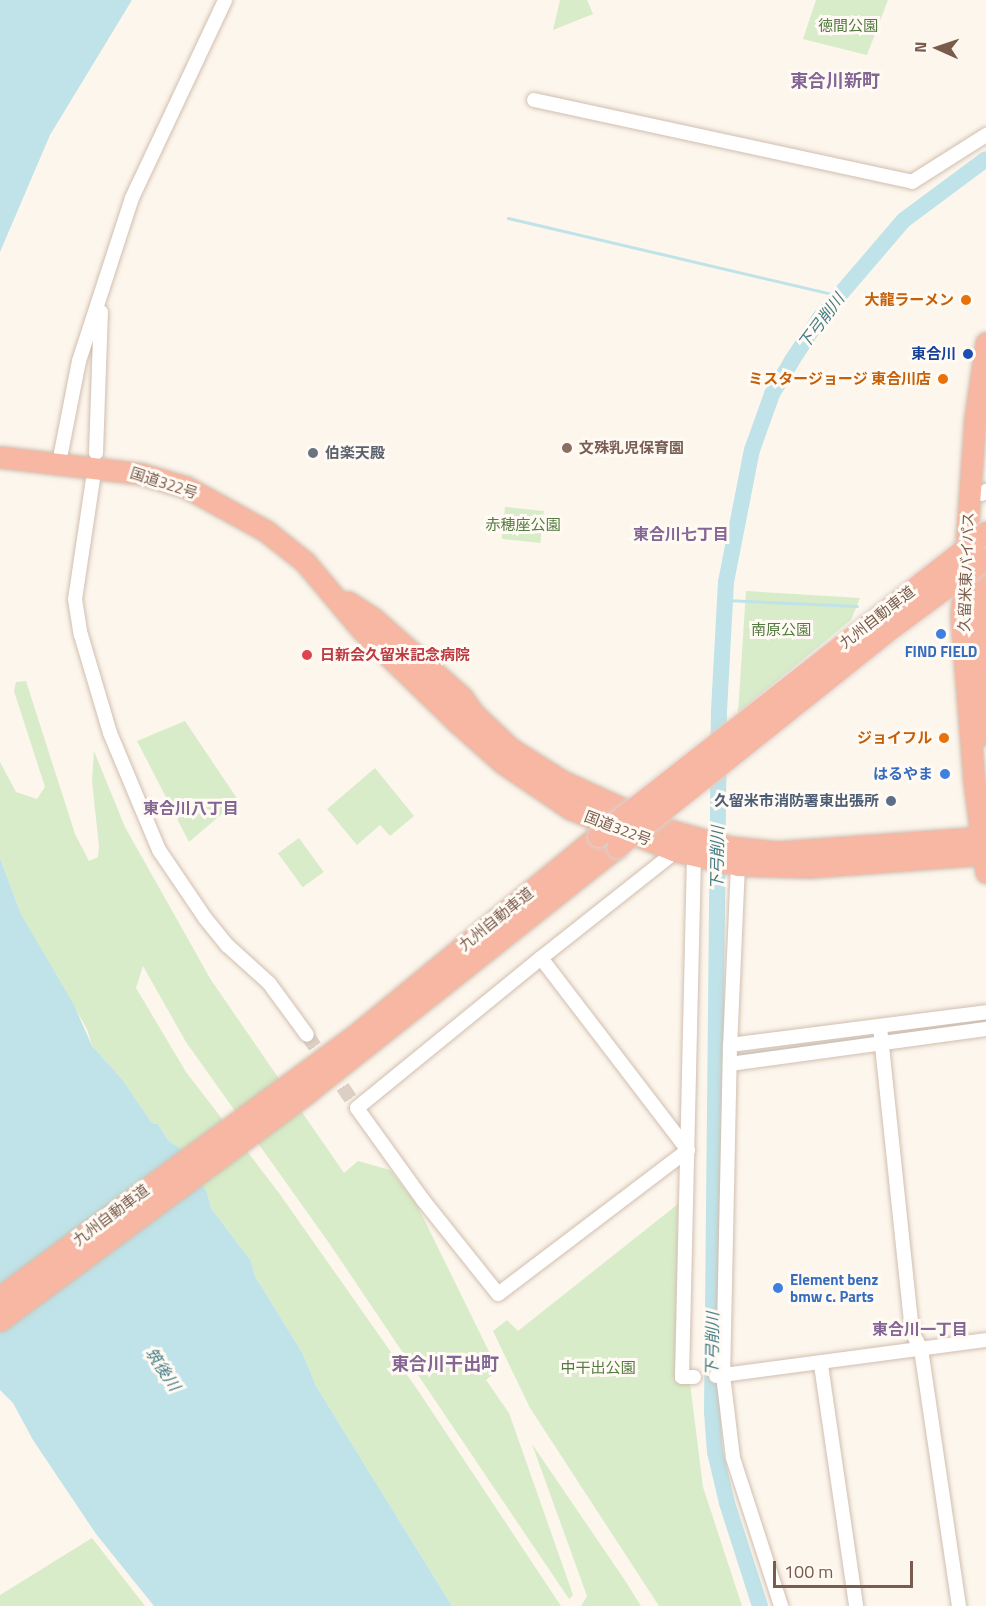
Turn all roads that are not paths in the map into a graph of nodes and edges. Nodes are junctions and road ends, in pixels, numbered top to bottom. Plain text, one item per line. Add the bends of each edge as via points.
1 (225, 0) edge
2 (534, 100) dead end
3 (986, 135) edge
4 (99, 294) junction
5 (986, 343) edge
6 (96, 453) dead end
7 (986, 454) edge
8 (0, 457) edge
9 (54, 463) junction
10 (93, 479) dead end
11 (984, 493) edge
12 (986, 532) edge
13 (986, 558) edge
14 (978, 613) edge
15 (986, 734) edge
16 (692, 848) junction
17 (985, 851) edge
18 (732, 859) junction
19 (540, 958) junction
20 (986, 1012) edge
21 (880, 1027) junction
22 (986, 1029) edge
23 (307, 1035) tunnel mouth
24 (881, 1043) junction
25 (730, 1045) junction
26 (730, 1064) junction
27 (303, 1083) junction
28 (687, 1150) junction
29 (0, 1297) edge
30 (0, 1320) edge
31 (986, 1340) edge
32 (921, 1349) junction
33 (821, 1365) junction
34 (719, 1376) junction
35 (693, 1377) dead end
36 (781, 1606) edge
37 (856, 1606) edge
38 (959, 1606) edge

1 - 4 street via 132,198
2 - 3 street via 912,182
4 - 6 street
4 - 9 street
5 - 14 highway, 久留米東バイパス via 975,418
7 - 11 highway, 久留米東バイパス
8 - 9 highway, 国道322号
9 - 16 highway, 国道322号 via 128,471 186,487 266,531 305,562 362,630 503,763 571,809
10 - 23 street via 75,599 81,635 110,734 159,850 205,918 268,983
11 - 14 highway, 久留米東バイパス
12 - 27 highway, 九州自動車道, bridge via 598,836 359,1032
13 - 27 highway, 九州自動車道, bridge via 894,626 617,847
14 - 15 highway, 久留米東バイパス
14 - 17 highway, 久留米東バイパス
16 - 18 highway, 国道322号
16 - 19 street
16 - 28 street
17 - 18 highway, 国道322号 via 822,852
18 - 25 street
19 - 28 street
19 - 28 street via 357,1108 423,1200 498,1294
20 - 21 street
21 - 24 street
21 - 25 street
22 - 24 street
24 - 26 street
24 - 32 street via 912,1332
25 - 26 street
26 - 34 street
27 - 29 highway, 九州自動車道
27 - 30 highway, 九州自動車道
28 - 35 street via 682,1377
31 - 32 street
32 - 33 street
32 - 38 street
33 - 34 street
33 - 37 street
34 - 36 street via 733,1458

